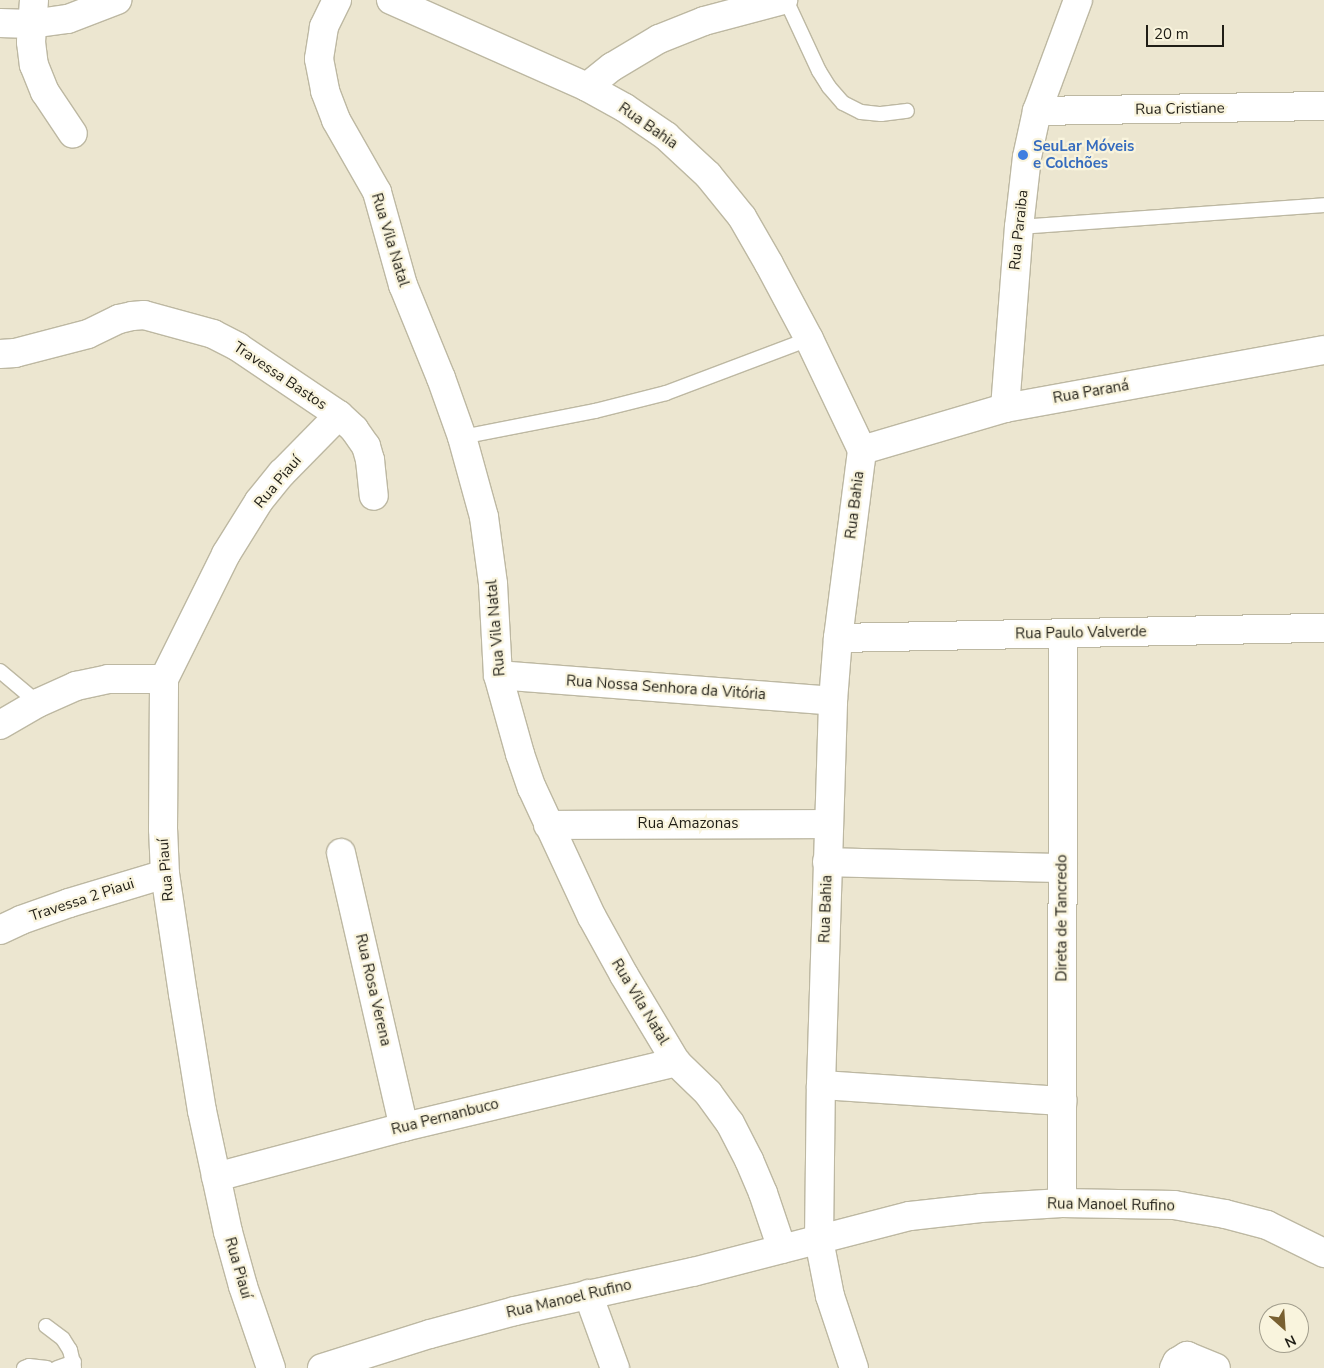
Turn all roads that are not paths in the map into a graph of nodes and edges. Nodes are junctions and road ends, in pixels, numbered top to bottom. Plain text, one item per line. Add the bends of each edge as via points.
1 (117, 0) edge
2 (337, 0) edge
3 (391, 0) edge
4 (785, 0) edge
5 (1078, 0) edge
6 (32, 12) edge
7 (0, 23) edge
8 (587, 88) junction
9 (1324, 106) edge
10 (907, 110) dead end
11 (1037, 111) junction
12 (73, 134) dead end
13 (1324, 205) edge
14 (1019, 227) junction
15 (809, 339) junction
16 (1324, 350) edge
17 (0, 354) edge
18 (1005, 408) junction
19 (339, 415) junction
20 (462, 437) junction
21 (862, 450) junction
22 (374, 496) dead end
23 (1324, 628) edge
24 (1063, 633) junction
25 (838, 638) junction
26 (0, 671) edge
27 (498, 675) junction
28 (164, 679) junction
29 (833, 701) junction
30 (38, 703) junction
31 (0, 725) edge
32 (828, 824) junction
33 (548, 825) junction
34 (341, 853) dead end
35 (827, 862) junction
36 (1063, 868) junction
37 (165, 874) junction
38 (0, 930) edge
39 (676, 1062) junction
40 (821, 1085) junction
41 (1062, 1101) junction
42 (404, 1127) junction
43 (216, 1177) junction
44 (1062, 1203) junction
45 (819, 1240) junction
46 (782, 1249) junction
47 (1324, 1253) edge
48 (588, 1294) junction
49 (46, 1326) dead end
50 (74, 1365) edge
51 (24, 1368) edge
52 (47, 1368) edge
53 (58, 1368) edge
54 (271, 1368) edge
55 (322, 1368) edge
56 (615, 1368) edge
57 (854, 1368) edge
58 (1174, 1368) edge
59 (1216, 1368) edge

1 - 6 street via 68,19
2 - 20 street, Rua Vila Natal via 324,27 319,59 324,90 336,120 377,192 403,285 442,378
3 - 8 street, Rua Bahia
4 - 8 street via 704,21 659,39 612,67
4 - 10 lane via 819,71 844,103 861,112 881,114
5 - 11 street, Rua Paraiba
6 - 7 street
6 - 12 street via 34,65 45,92
8 - 15 street, Rua Bahia via 625,108 666,136 708,175 742,217
9 - 11 street, Rua Cristiane
11 - 14 street, Rua Paraiba
13 - 14 lane
14 - 18 street, Rua Paraiba
15 - 20 lane via 666,393 595,411
15 - 21 street, Rua Bahia
16 - 18 street, Rua Paraná
17 - 19 street, Travessa Bastos via 88,334 119,319 144,315 213,334 238,346
18 - 21 street, Rua Paraná
19 - 22 street, Travessa Bastos via 366,446
19 - 28 street, Rua Piauí via 282,473 260,502 226,554
20 - 27 street, Rua Vila Natal via 484,517 493,584
21 - 25 street, Rua Bahia
23 - 24 street, Rua Paulo Valverde
24 - 25 street, Rua Paulo Valverde
24 - 36 street, Direta de Tancredo
25 - 29 street, Rua Bahia
26 - 30 lane
27 - 29 street, Rua Nossa Senhora da Vitória
27 - 33 street, Rua Vila Natal via 520,754
28 - 30 street via 108,679 76,686
28 - 37 street, Rua Piauí
29 - 32 street, Rua Bahia
30 - 31 street
32 - 33 street, Rua Amazonas
32 - 35 street, Rua Bahia
33 - 39 street, Rua Vila Natal via 592,917
34 - 42 street, Rua Rosa Verena
35 - 36 street
35 - 40 street, Rua Bahia
36 - 41 street, Direta de Tancredo
37 - 38 street, Travessa 2 Piaui via 69,903
37 - 43 street, Rua Piauí via 202,1111
39 - 42 street, Rua Pernanbuco
39 - 46 street, Rua Vila Natal via 708,1094 730,1123 763,1193
40 - 41 street
40 - 45 street, Rua Bahia
41 - 44 street, Direta de Tancredo
42 - 43 street, Rua Pernanbuco
43 - 54 street, Rua Piauí via 243,1286
44 - 45 street, Rua Manoel Rufino via 910,1216
44 - 47 street, Rua Manoel Rufino via 1174,1205 1225,1214 1267,1225
45 - 46 street, Rua Manoel Rufino
45 - 57 street, Rua Bahia via 830,1296
46 - 48 street, Rua Manoel Rufino
48 - 55 street, Rua Manoel Rufino via 430,1334
48 - 56 street
49 - 50 lane via 63,1339
50 - 53 lane
51 - 52 lane
58 - 59 street via 1187,1356

